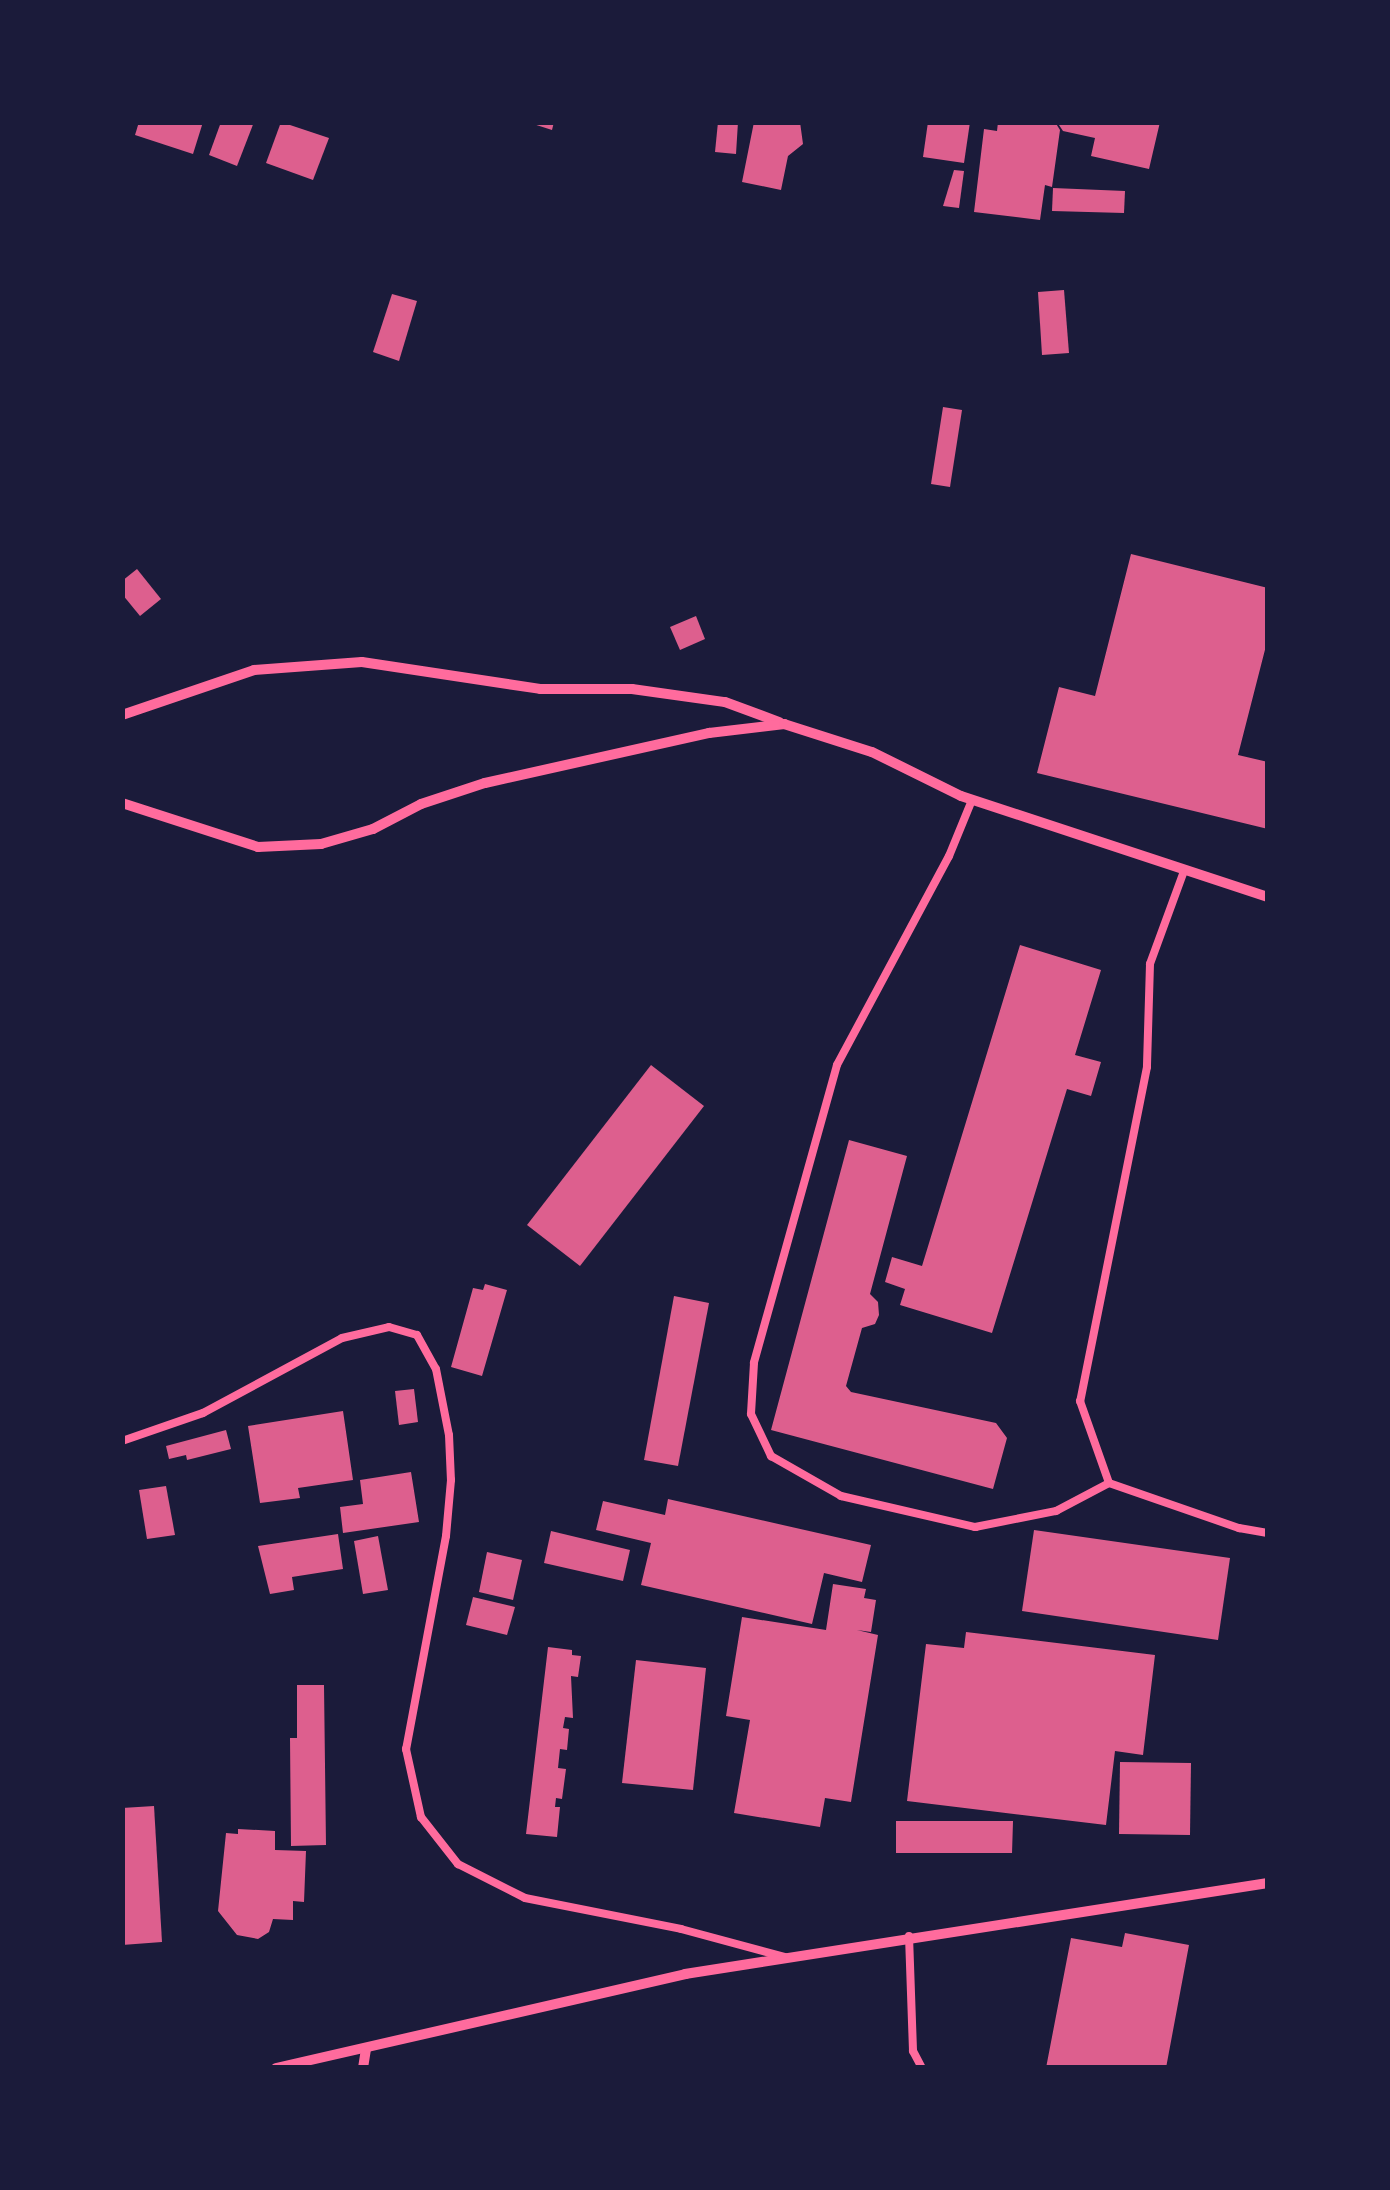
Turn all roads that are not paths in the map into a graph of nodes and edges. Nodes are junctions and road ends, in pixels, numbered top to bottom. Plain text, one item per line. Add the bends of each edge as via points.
1 (122, 715) edge
2 (784, 724) junction
3 (972, 800) junction
4 (122, 803) edge
5 (1184, 871) junction
6 (1268, 898) edge
7 (122, 1441) edge
8 (1109, 1483) junction
9 (1268, 1532) edge
10 (1268, 1883) edge
11 (909, 1936) junction
12 (785, 1957) junction
13 (366, 2048) junction
14 (276, 2068) edge
15 (364, 2068) edge
16 (922, 2068) edge

1 - 2 street via 254,670 362,662 540,688 632,689 725,702
2 - 3 street via 872,752
2 - 4 street via 709,733 485,783 321,844 258,847
3 - 5 street
3 - 8 lane via 949,856 837,1064 754,1363 752,1414 771,1456 841,1496 975,1527 1056,1511
5 - 6 street
5 - 8 lane via 1150,964 1147,1068 1080,1401
7 - 12 lane via 203,1413 342,1338 389,1327 416,1334 436,1369 452,1480 406,1749 420,1817 458,1864 525,1898
8 - 9 lane via 1238,1528
10 - 11 street
11 - 12 street
11 - 16 lane via 913,2051
12 - 13 street
13 - 14 street
13 - 15 street

